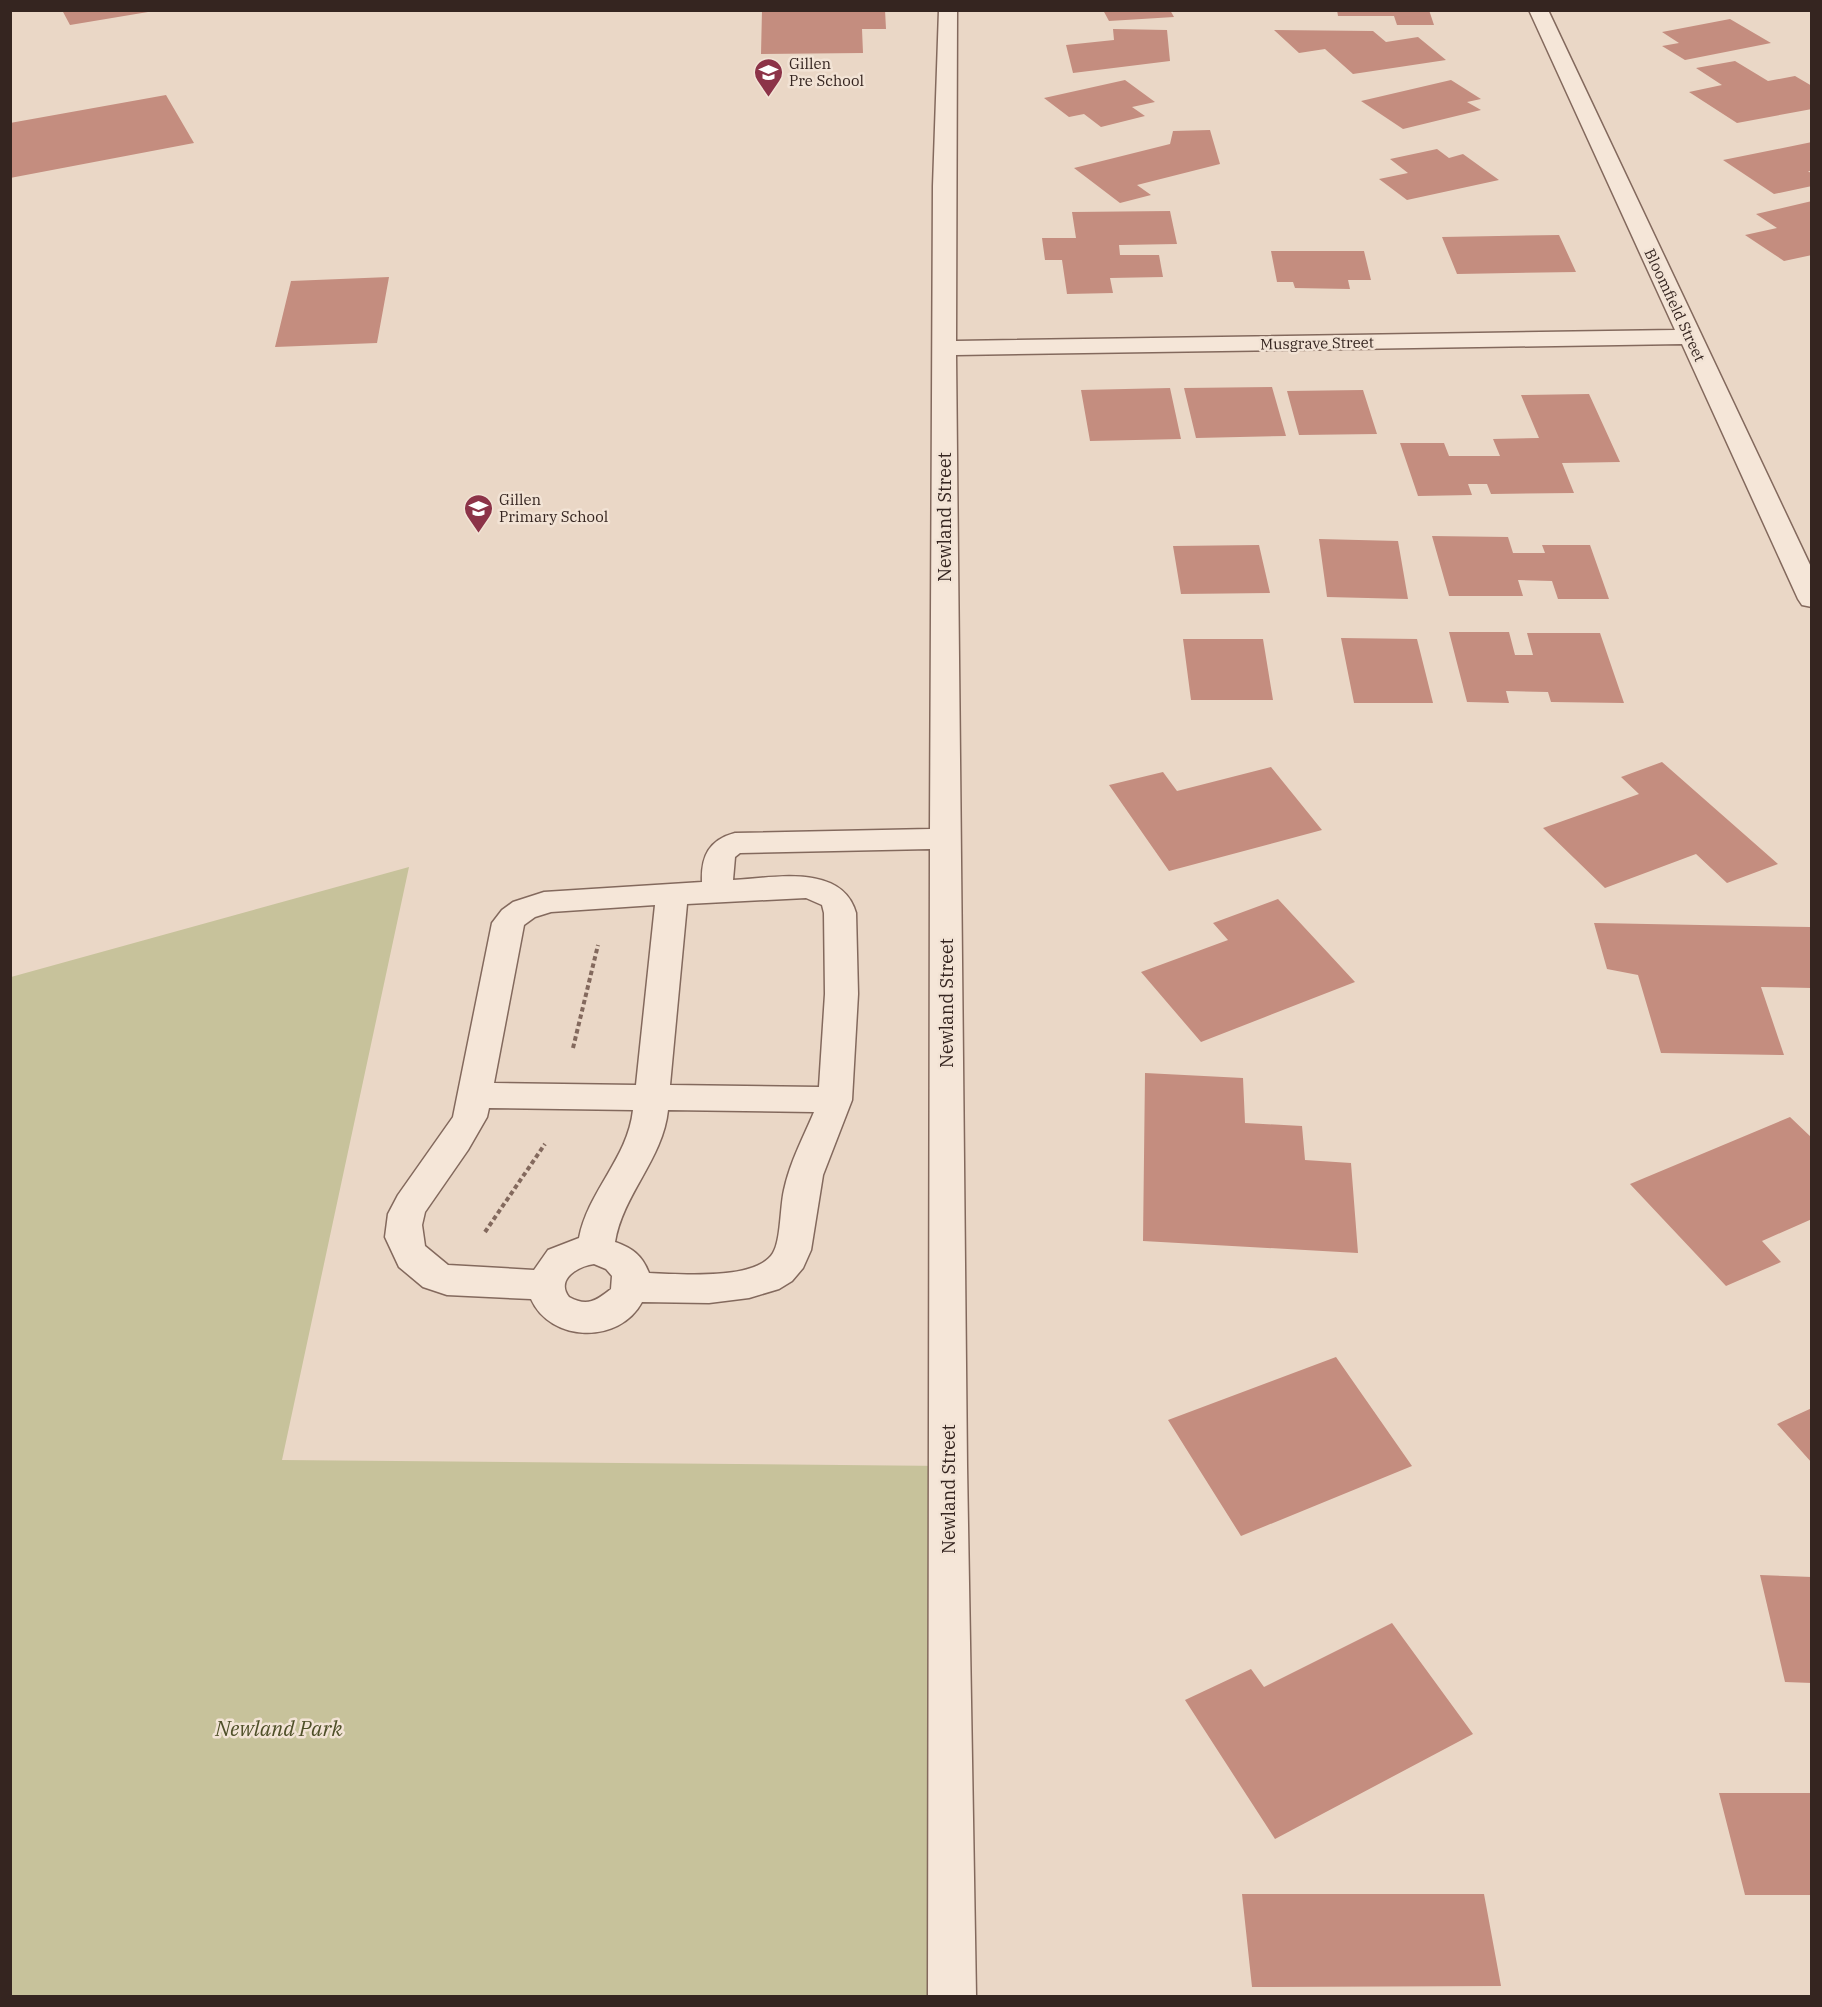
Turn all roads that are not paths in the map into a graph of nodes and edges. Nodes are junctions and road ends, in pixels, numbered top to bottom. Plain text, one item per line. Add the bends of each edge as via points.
1 (948, 10) edge
2 (1538, 10) edge
3 (1690, 337) junction
4 (944, 348) junction
5 (1812, 600) edge
6 (946, 839) junction
7 (717, 891) junction
8 (672, 893) junction
9 (475, 1095) junction
10 (652, 1097) junction
11 (835, 1100) junction
12 (595, 1250) junction
13 (546, 1285) junction
14 (632, 1287) junction
15 (952, 1996) edge

1 - 4 street, Newland Street
2 - 3 street, Bloomfield Street
3 - 4 street, Musgrave Street
3 - 5 street, Bloomfield Street
4 - 6 street, Newland Street
6 - 7 street via 735,843 718,856
6 - 15 street, Newland Street
7 - 8 street
7 - 11 street via 810,888 837,902 842,945
8 - 9 street via 545,902 514,916 506,933
8 - 10 street
9 - 10 street
9 - 13 street via 460,1136 406,1213 404,1242 411,1258 430,1277
10 - 11 street
10 - 12 street via 643,1142 603,1213
11 - 14 street via 816,1145 798,1207 794,1250 779,1272 744,1285
12 - 13 street via 568,1256 550,1274
12 - 14 street via 620,1257 629,1266
13 - 14 street via 548,1298 556,1308 567,1316 583,1318 600,1317 614,1310 626,1300

